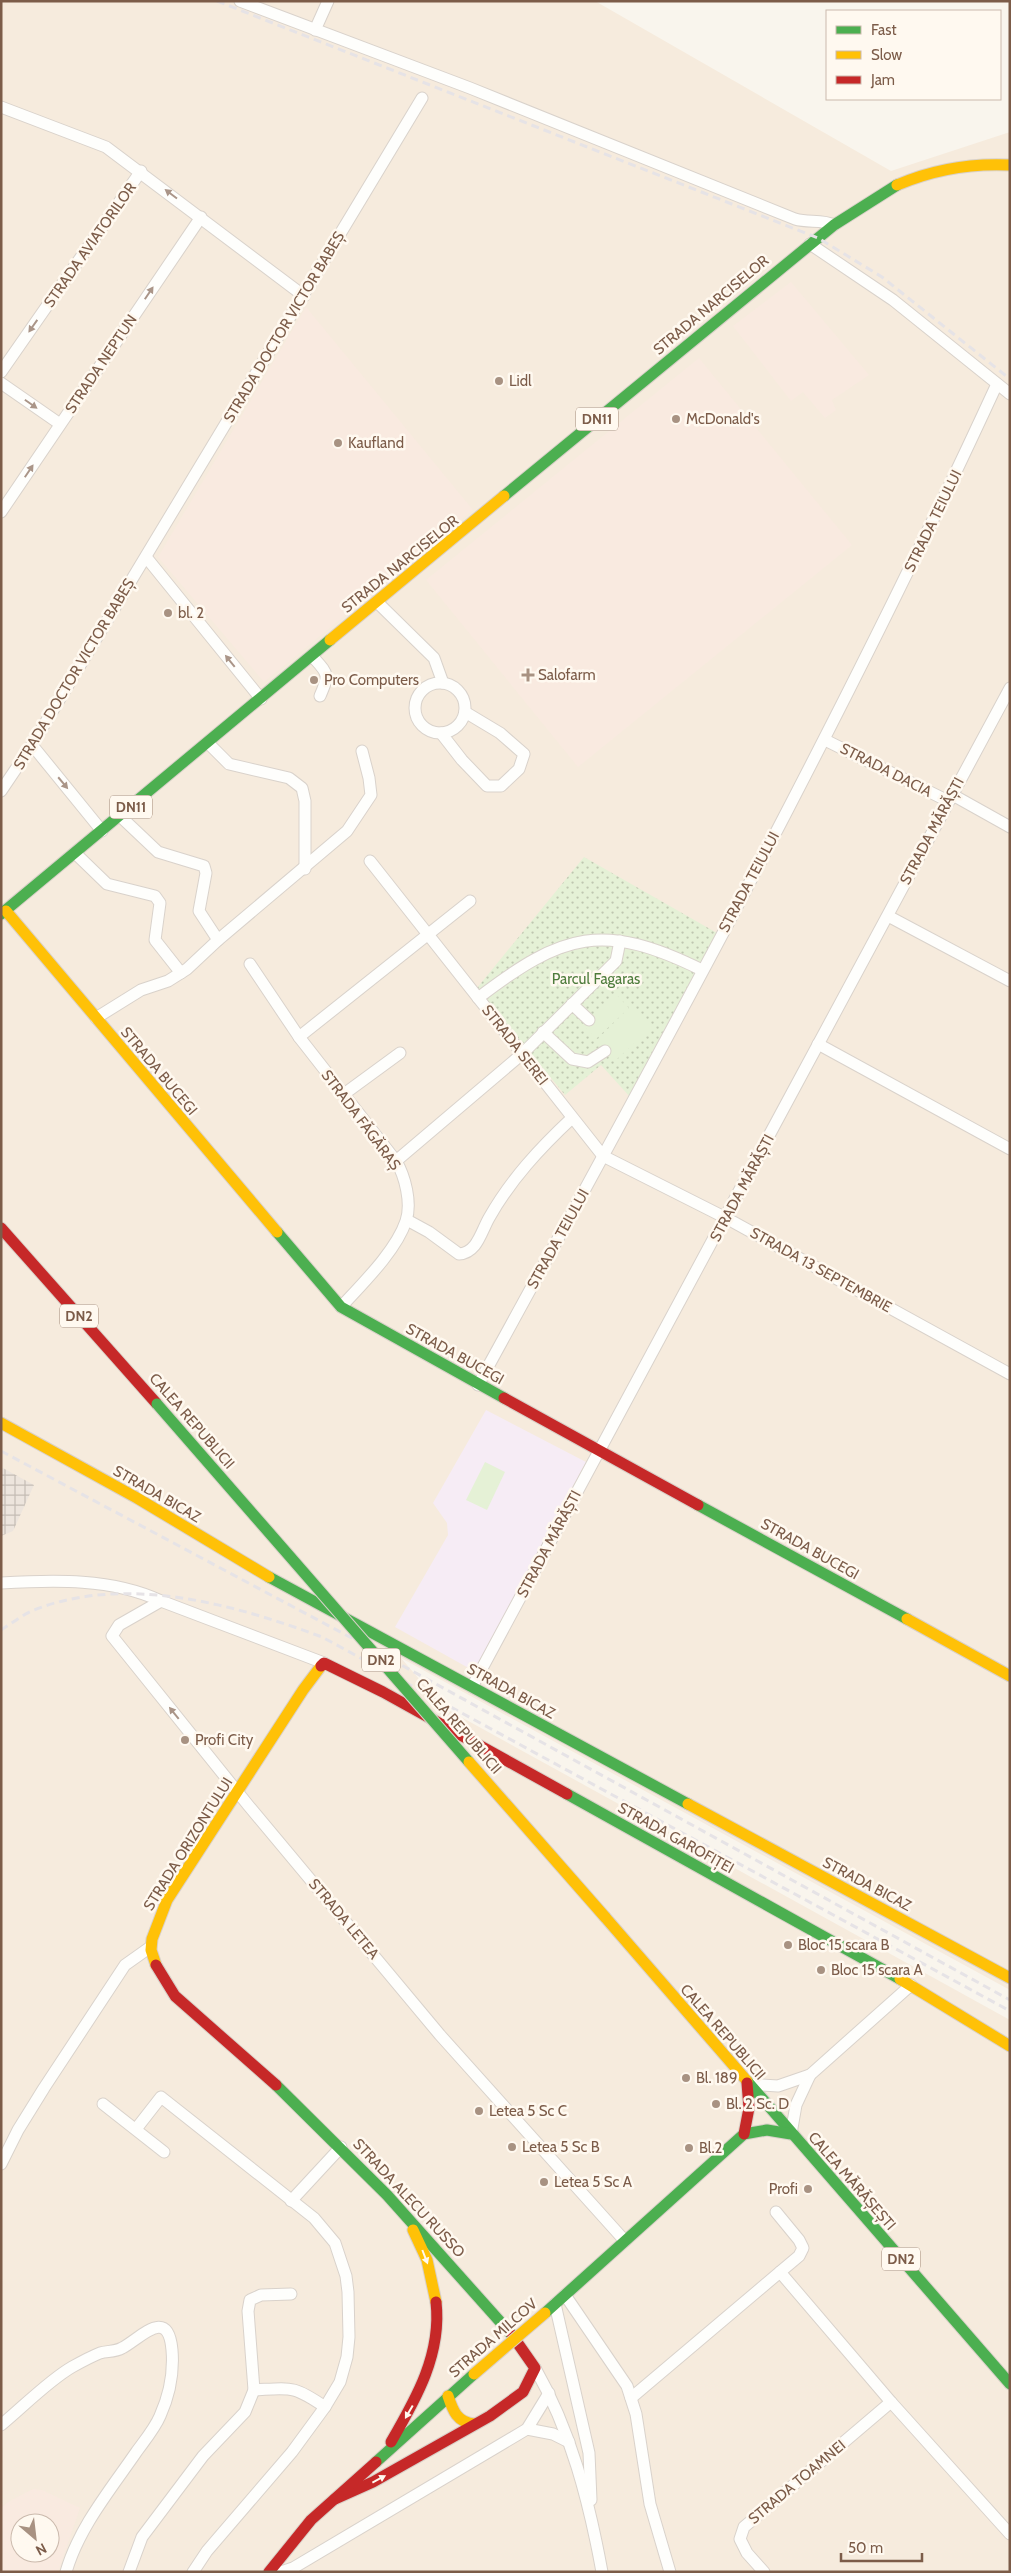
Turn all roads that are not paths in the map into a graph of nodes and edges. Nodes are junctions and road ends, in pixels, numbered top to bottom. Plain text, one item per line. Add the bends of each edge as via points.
1 (240, 1) edge
2 (328, 1) edge
3 (264, 5) edge
4 (315, 30) junction
5 (422, 98) dead end
6 (1, 107) edge
7 (1010, 165) edge
8 (141, 171) junction
9 (201, 217) junction
10 (834, 225) junction
11 (814, 241) junction
12 (304, 296) junction
13 (1, 372) edge
14 (1, 383) edge
15 (998, 384) junction
16 (1010, 394) edge
17 (60, 424) junction
18 (1, 512) edge
19 (146, 556) junction
20 (377, 602) junction
21 (312, 656) junction
22 (443, 683) junction
23 (1009, 690) edge
24 (320, 696) dead end
25 (261, 699) junction
26 (465, 712) junction
27 (441, 733) junction
28 (825, 740) junction
29 (208, 743) junction
30 (32, 745) junction
31 (362, 751) dead end
32 (1, 791) edge
33 (949, 798) junction
34 (120, 816) junction
35 (1010, 827) edge
36 (102, 830) junction
37 (75, 853) junction
38 (370, 861) dead end
39 (304, 869) junction
40 (470, 901) dead end
41 (3, 913) edge
42 (888, 916) junction
43 (426, 934) junction
44 (218, 940) junction
45 (620, 941) junction
46 (250, 964) dead end
47 (702, 970) junction
48 (181, 973) junction
49 (1010, 981) edge
50 (478, 998) junction
51 (572, 1004) junction
52 (96, 1018) junction
53 (589, 1020) dead end
54 (543, 1032) junction
55 (299, 1037) junction
56 (818, 1044) junction
57 (605, 1051) dead end
58 (400, 1053) dead end
59 (522, 1054) junction
60 (344, 1094) junction
61 (572, 1118) junction
62 (1010, 1149) edge
63 (603, 1156) junction
64 (396, 1161) junction
65 (726, 1218) junction
66 (407, 1220) junction
67 (1, 1228) edge
68 (341, 1307) junction
69 (1010, 1374) edge
70 (478, 1385) junction
71 (1, 1423) edge
72 (599, 1450) junction
73 (1, 1583) edge
74 (161, 1601) junction
75 (324, 1663) junction
76 (1010, 1676) edge
77 (472, 1687) junction
78 (238, 1792) junction
79 (150, 1948) junction
80 (1010, 1978) edge
81 (911, 1985) junction
82 (1010, 2046) edge
83 (810, 2075) junction
84 (748, 2083) junction
85 (103, 2104) dead end
86 (136, 2129) junction
87 (744, 2134) junction
88 (790, 2134) junction
89 (341, 2147) junction
90 (164, 2152) dead end
91 (1, 2164) edge
92 (291, 2200) junction
93 (776, 2212) dead end
94 (405, 2213) junction
95 (625, 2241) junction
96 (780, 2272) junction
97 (291, 2294) dead end
98 (565, 2295) junction
99 (555, 2304) junction
100 (535, 2368) junction
101 (1010, 2384) edge
102 (254, 2390) junction
103 (549, 2393) junction
104 (448, 2396) junction
105 (631, 2398) junction
106 (891, 2402) junction
107 (324, 2407) junction
108 (474, 2424) junction
109 (1, 2425) edge
110 (527, 2429) junction
111 (569, 2442) junction
112 (384, 2456) junction
113 (335, 2499) junction
114 (591, 2510) junction
115 (1010, 2534) edge
116 (66, 2572) edge
117 (130, 2572) edge
118 (193, 2572) edge
119 (269, 2572) edge
120 (281, 2572) edge
121 (602, 2572) edge
122 (670, 2572) edge
123 (764, 2572) edge

1 - 3 street
2 - 4 street
3 - 4 street
4 - 10 street via 470,88 795,219
5 - 12 street, STRADA DOCTOR VICTOR BABEȘ
6 - 8 street, STRADA AVIATORILOR via 106,146
7 - 10 street, DN11 via 964,164 918,174 880,193
9 -> 8 street
8 -> 13 street, STRADA AVIATORILOR
9 - 12 street
17 -> 9 street, STRADA NEPTUN
10 - 11 street, DN11
11 - 15 street
11 - 20 street, STRADA NARCISELOR / DN11
12 - 19 street, STRADA DOCTOR VICTOR BABEȘ
14 -> 17 street
15 - 16 street
15 - 28 street, STRADA TEIULUI
18 -> 17 street, STRADA NEPTUN
25 -> 19 street
19 - 30 street, STRADA DOCTOR VICTOR BABEȘ
20 - 21 street, STRADA NARCISELOR / DN11
20 - 22 street via 434,658
21 - 24 street via 327,673
21 - 25 street, STRADA NARCISELOR / DN11
22 - 26 street via 451,685 462,696
22 - 27 street via 427,686 415,707 416,715 425,728
23 - 33 street, STRADA MĂRĂȘTI
25 - 29 street, STRADA NARCISELOR / DN11
26 - 27 street via 456,726
26 - 27 street via 500,733 524,754 519,769 501,786 487,786
28 - 33 street, STRADA DACIA
28 - 47 street, STRADA TEIULUI
29 - 34 street, STRADA NARCISELOR / DN11
29 - 39 street via 229,764 289,778 302,788
30 - 32 street, STRADA DOCTOR VICTOR BABEȘ
30 -> 36 street
31 - 39 street via 371,795 347,831
33 - 35 street, STRADA DACIA
33 - 42 street, STRADA MĂRĂȘTI
34 - 36 street, STRADA NARCISELOR / DN11
34 - 44 street via 158,852 204,866 206,873 199,911
36 - 37 street, STRADA NARCISELOR / DN11
37 - 41 street, STRADA NARCISELOR / DN11
37 - 48 street via 107,884 155,896 160,903 155,940
38 - 43 street
39 - 44 street
40 - 43 street
41 - 52 street, STRADA BUCEGI
42 - 49 street
42 - 56 street, STRADA MĂRĂȘTI
43 - 50 street, STRADA SEREI
43 - 55 street
44 - 48 street
45 - 47 street via 632,941 652,948
45 - 50 street via 589,940 561,946 536,957
45 - 51 street via 616,961
46 - 55 street, STRADA FĂGĂRAȘ
47 - 63 street, STRADA TEIULUI
48 - 52 street via 141,990
50 - 59 street, STRADA SEREI
51 - 53 street
51 - 54 street
52 - 68 street, STRADA BUCEGI
54 - 57 street via 572,1059 588,1062
54 - 59 street
55 - 60 street, STRADA FĂGĂRAȘ
56 - 62 street
56 - 65 street, STRADA MĂRĂȘTI
58 - 60 street
59 - 61 street, STRADA SEREI
59 - 64 street
60 - 64 street, STRADA FĂGĂRAȘ
61 - 63 street, STRADA SEREI
61 - 66 street via 535,1152 467,1254 459,1254
63 - 65 street, STRADA 13 SEPTEMBRIE
63 - 70 street, STRADA TEIULUI
64 - 66 street, STRADA FĂGĂRAȘ via 408,1200
65 - 69 street, STRADA 13 SEPTEMBRIE
65 - 72 street, STRADA MĂRĂȘTI
66 - 68 street via 378,1265
67 - 84 street, CALEA REPUBLICII / DN2, bridge
68 - 70 street, STRADA BUCEGI
70 - 72 street, STRADA BUCEGI
71 - 77 street, STRADA BICAZ via 137,1498 287,1587
72 - 76 street, STRADA BUCEGI
72 - 77 street, STRADA MĂRĂȘTI
73 - 74 street via 58,1580 147,1594
74 - 75 street
78 -> 74 street, STRADA LETEA via 112,1636 118,1625
75 - 78 street, STRADA ORIZONTULUI
75 - 81 street, STRADA GAROFIȚEI via 383,1692
77 - 80 street, STRADA BICAZ
78 - 79 street, STRADA ORIZONTULUI via 167,1900 153,1930
78 - 95 street, STRADA LETEA via 470,2070
79 - 89 street, STRADA ALECU RUSSO via 161,1979 175,1996
79 - 91 street via 125,1965 44,2088
81 - 82 street, STRADA GAROFIȚEI
81 - 83 street
83 - 84 street via 778,2086
83 - 88 street via 796,2105
84 - 87 street via 749,2108
84 - 88 street, CALEA REPUBLICII / DN2
85 - 86 street
86 - 90 street
86 - 92 street via 162,2097
87 - 88 street via 767,2130
87 - 95 street, STRADA MILCOV
88 - 101 street, CALEA MĂRĂȘEȘTI / DN2
89 - 92 street
89 - 94 street, STRADA ALECU RUSSO
92 - 107 street via 325,2230 334,2243 346,2276 347,2357 340,2382
93 - 96 street via 803,2248 799,2256
94 - 100 street, STRADA ALECU RUSSO via 520,2344
94 -> 112 street via 431,2272 436,2294 437,2338 431,2367 423,2385
95 - 98 street, STRADA MILCOV
96 - 105 street
96 - 106 street
97 - 102 street via 261,2295 250,2300
98 - 99 street, STRADA MILCOV
98 - 105 street via 621,2376
99 - 104 street, STRADA MILCOV, bridge
99 - 114 street, STRADA ALECU RUSSO via 589,2453
100 - 103 street, STRADA ALECU RUSSO
100 - 108 street via 523,2392
102 - 107 street via 290,2388 305,2393
102 - 117 street via 245,2412 203,2456 142,2537
103 - 110 street
103 - 111 street, STRADA ALECU RUSSO
104 - 108 street via 458,2418
104 - 112 street, STRADA MILCOV
105 - 122 street via 650,2504
106 - 115 street
106 - 123 street, STRADA TOAMNEI via 744,2527 740,2539 743,2546
107 - 118 street via 292,2452
113 -> 108 street via 373,2482
109 - 116 street via 70,2368 101,2353 119,2350 148,2328 156,2326 168,2335 174,2370 160,2418 92,2516
110 - 111 street via 553,2434
110 - 120 street via 293,2568
111 - 114 street, STRADA ALECU RUSSO
112 - 113 street, STRADA MILCOV
113 - 119 street, STRADA MILCOV via 295,2537
114 - 121 street, STRADA ALECU RUSSO

